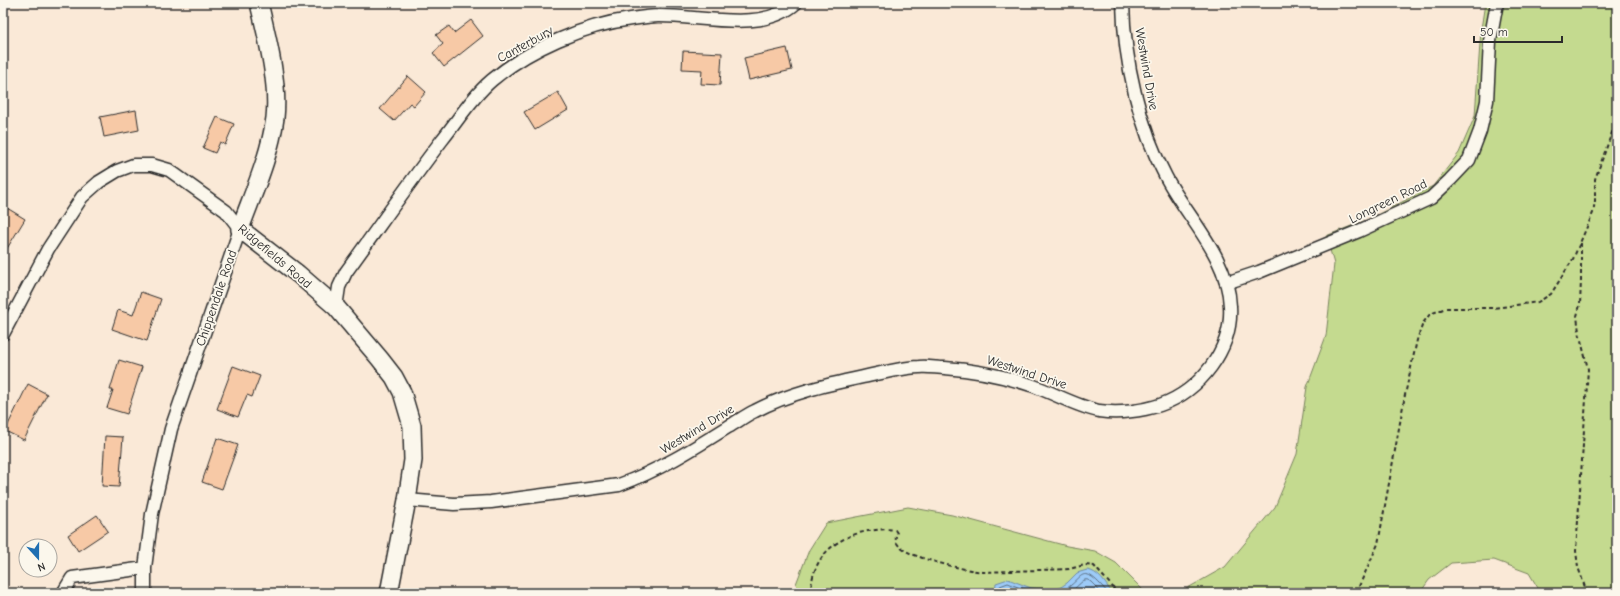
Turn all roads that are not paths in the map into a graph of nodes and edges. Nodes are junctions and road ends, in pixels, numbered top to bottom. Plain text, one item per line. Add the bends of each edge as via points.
1 (259, 3) edge
2 (796, 3) edge
3 (1123, 3) edge
4 (1497, 3) edge
5 (240, 229) junction
6 (1226, 283) junction
7 (336, 307) junction
8 (3, 334) edge
9 (407, 500) junction
10 (145, 568) junction
11 (63, 593) edge
12 (145, 593) edge
13 (389, 593) edge

1 - 5 street, Chippendale Road via 274,75 275,117 270,143
2 - 7 street, Canterbury via 771,17 741,20 658,16 606,23 557,41 509,67 476,95 410,182 346,272
3 - 6 street, Westwind Drive via 1135,93 1143,125 1167,179 1216,257
4 - 6 street, Longreen Road via 1490,41 1487,101 1480,131 1469,160 1450,180 1431,198 1259,272
5 - 7 street, Ridgefields Road
5 - 8 street, Ridgefields Road via 226,211 169,170 152,165 133,165 117,171 82,197 48,249
5 - 10 street, Chippendale Road via 171,429 154,507
6 - 9 street, Westwind Drive via 1230,306 1226,342 1206,374 1180,395 1161,405 1119,412 1099,411 1031,385 977,371 920,367 817,387 781,399 754,411 672,461 619,485 491,502 454,504
7 - 9 street, Ridgefields Road via 394,377 404,398 413,438 413,460
9 - 13 street, Ridgefields Road
10 - 11 street via 72,578
10 - 12 street, Chippendale Road

